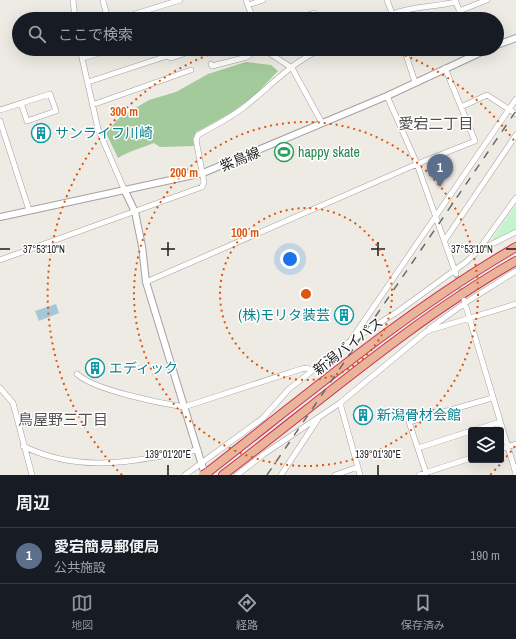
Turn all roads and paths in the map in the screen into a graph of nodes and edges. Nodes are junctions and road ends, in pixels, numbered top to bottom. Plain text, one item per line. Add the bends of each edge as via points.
1 (73, 0) edge
2 (180, 0) edge
3 (263, 0) edge
4 (387, 0) edge
5 (487, 0) edge
6 (102, 1) dead end
7 (455, 1) edge
8 (247, 2) edge
9 (459, 11) joint
10 (74, 12) edge
11 (106, 12) edge
12 (141, 12) edge
13 (251, 12) edge
14 (392, 12) edge
15 (403, 12) edge
16 (516, 38) edge
17 (504, 42) edge
18 (89, 56) edge
19 (167, 56) edge
20 (167, 56) edge
21 (177, 56) edge
22 (247, 56) edge
23 (274, 56) edge
24 (307, 56) edge
25 (407, 56) edge
26 (468, 56) edge
27 (83, 58) joint
28 (211, 64) dead end
29 (292, 68) junction
30 (445, 68) junction
31 (191, 70) dead end
32 (88, 82) junction
33 (415, 82) junction
34 (387, 96) junction
35 (516, 99) edge
36 (21, 103) junction
37 (92, 105) junction
38 (461, 107) junction
39 (509, 109) junction
40 (0, 110) edge
41 (516, 114) edge
42 (0, 121) edge
43 (322, 123) junction
44 (516, 135) edge
45 (417, 164) junction
46 (203, 174) junction
47 (124, 189) junction
48 (516, 198) edge
49 (29, 210) junction
50 (135, 212) junction
51 (437, 216) junction
52 (0, 217) edge
53 (516, 232) edge
54 (445, 240) junction
55 (516, 247) edge
56 (477, 252) junction
57 (0, 260) edge
58 (516, 261) edge
59 (456, 271) junction
60 (516, 271) edge
61 (146, 282) junction
62 (465, 301) junction
63 (516, 304) edge
64 (470, 319) junction
65 (427, 331) junction
66 (350, 342) junction
67 (312, 371) junction
68 (77, 374) dead end
69 (0, 388) edge
70 (492, 398) junction
71 (340, 403) junction
72 (184, 407) junction
73 (320, 416) junction
74 (500, 422) junction
75 (485, 427) edge
76 (468, 432) edge
77 (516, 444) edge
78 (23, 446) junction
79 (508, 447) junction
80 (418, 448) junction
81 (504, 448) edge
82 (198, 450) junction
83 (468, 459) edge
84 (201, 462) junction
85 (358, 467) junction
86 (426, 473) junction
87 (205, 474) edge
88 (516, 474) edge
89 (32, 475) edge
90 (185, 475) edge
91 (222, 475) edge
92 (237, 475) edge
93 (281, 475) edge
94 (335, 475) edge
95 (360, 475) edge
96 (418, 475) edge

1 - 10 street
2 - 12 street
3 - 8 street
4 - 14 street
5 - 9 street
6 - 11 street
7 - 9 street
7 - 15 street via 442,5 418,6
8 - 13 street
16 - 17 street
18 - 27 street
19 - 32 street
20 - 21 street
22 - 28 street via 212,66
23 - 29 street
24 - 29 street
25 - 33 street
26 - 30 street, 紫鳥線
27 - 32 street
29 - 43 street
29 - 46 street via 241,109 198,135 196,140
30 - 33 street, 紫鳥線
30 - 38 street
31 - 37 street
32 - 37 street
33 - 34 street, 紫鳥線
34 - 43 street, 紫鳥線
34 - 45 street
35 - 39 street
36 - 36 street via 50,94 56,111 27,121
36 - 40 street
37 - 47 street via 98,129
38 - 39 street via 487,95
38 - 45 street via 475,141
39 - 41 street
39 - 51 street
42 - 49 street
43 - 46 street, 紫鳥線
44 - 54 street
45 - 51 street
45 - 61 street
46 - 47 street, 紫鳥線
46 - 50 street via 202,187
47 - 49 street, 紫鳥線
47 - 50 street
48 - 56 street
49 - 52 street, 紫鳥線
50 - 57 street
50 - 61 street
51 - 54 street
51 - 66 street
53 - 56 street
54 - 59 street
55 - 87 highway, 新潟バイパス via 410,315
56 - 59 street
58 - 91 highway, 新潟バイパス via 441,308
59 - 66 street
60 - 62 street
61 - 72 street
62 - 64 street
62 - 65 street
63 - 64 street
64 - 65 street
64 - 70 street
65 - 71 street
66 - 67 street
67 - 72 street via 307,368 301,369
67 - 84 street via 289,389 263,418
68 - 72 street via 89,384
69 - 78 street via 13,403
70 - 74 street
70 - 80 street via 409,422
71 - 73 street
71 - 85 street
72 - 82 street
73 - 92 street
73 - 93 street
74 - 75 street
74 - 79 street
76 - 80 street
77 - 79 street
78 - 82 street via 36,453 66,462 103,466
78 - 89 street
79 - 81 street
79 - 88 street
80 - 86 street
82 - 84 street
83 - 86 street
84 - 87 street
84 - 90 street
85 - 94 street
85 - 95 street
86 - 96 street

